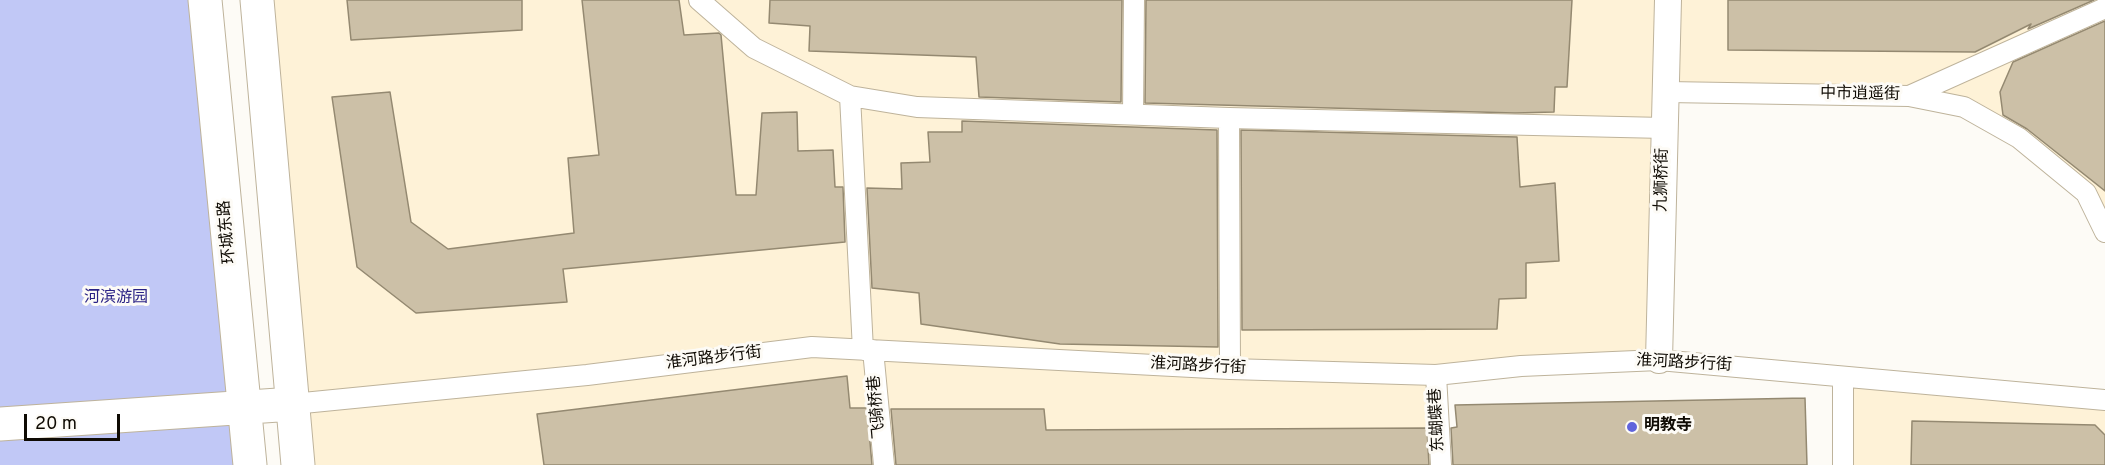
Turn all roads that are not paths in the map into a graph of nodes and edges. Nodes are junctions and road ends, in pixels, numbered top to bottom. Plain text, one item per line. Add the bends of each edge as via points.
1 (206, 0) edge
2 (257, 0) edge
3 (699, 0) edge
4 (1134, 0) edge
5 (1668, 0) edge
6 (2105, 8) edge
7 (1667, 92) junction
8 (850, 96) junction
9 (1909, 96) junction
10 (1133, 114) junction
11 (1229, 118) junction
12 (1664, 128) junction
13 (2105, 232) edge
14 (868, 350) junction
15 (1659, 360) junction
16 (1230, 369) junction
17 (1436, 375) junction
18 (1843, 377) junction
19 (2105, 400) edge
20 (293, 404) junction
21 (244, 408) junction
22 (1, 424) edge
23 (250, 465) edge
24 (298, 465) edge
25 (884, 465) edge
26 (1441, 465) edge
27 (1843, 465) edge

1 - 21 street, 环城东路
2 - 20 street
3 - 8 street via 754,48
4 - 10 street
5 - 7 street, 九狮桥街
6 - 9 street, 中市逍遥街
7 - 9 street, 中市逍遥街
7 - 12 street, 九狮桥街
8 - 10 street via 917,107
8 - 14 street, 飞骑桥巷
9 - 13 street via 1964,107 2019,138 2085,193
10 - 11 street
11 - 12 street
11 - 16 street
12 - 15 street, 九狮桥街
14 - 16 street, 淮河路步行街
14 - 20 street, 淮河路步行街 via 812,347 587,375
14 - 25 street, 飞骑桥巷
15 - 17 street, 淮河路步行街 via 1521,366
15 - 18 street, 淮河路步行街
16 - 17 street, 淮河路步行街
17 - 26 street, 东蝴蝶巷
18 - 19 street, 淮河路步行街
18 - 27 street
20 - 21 street
20 - 24 street
21 - 22 street
21 - 23 street, 环城东路

